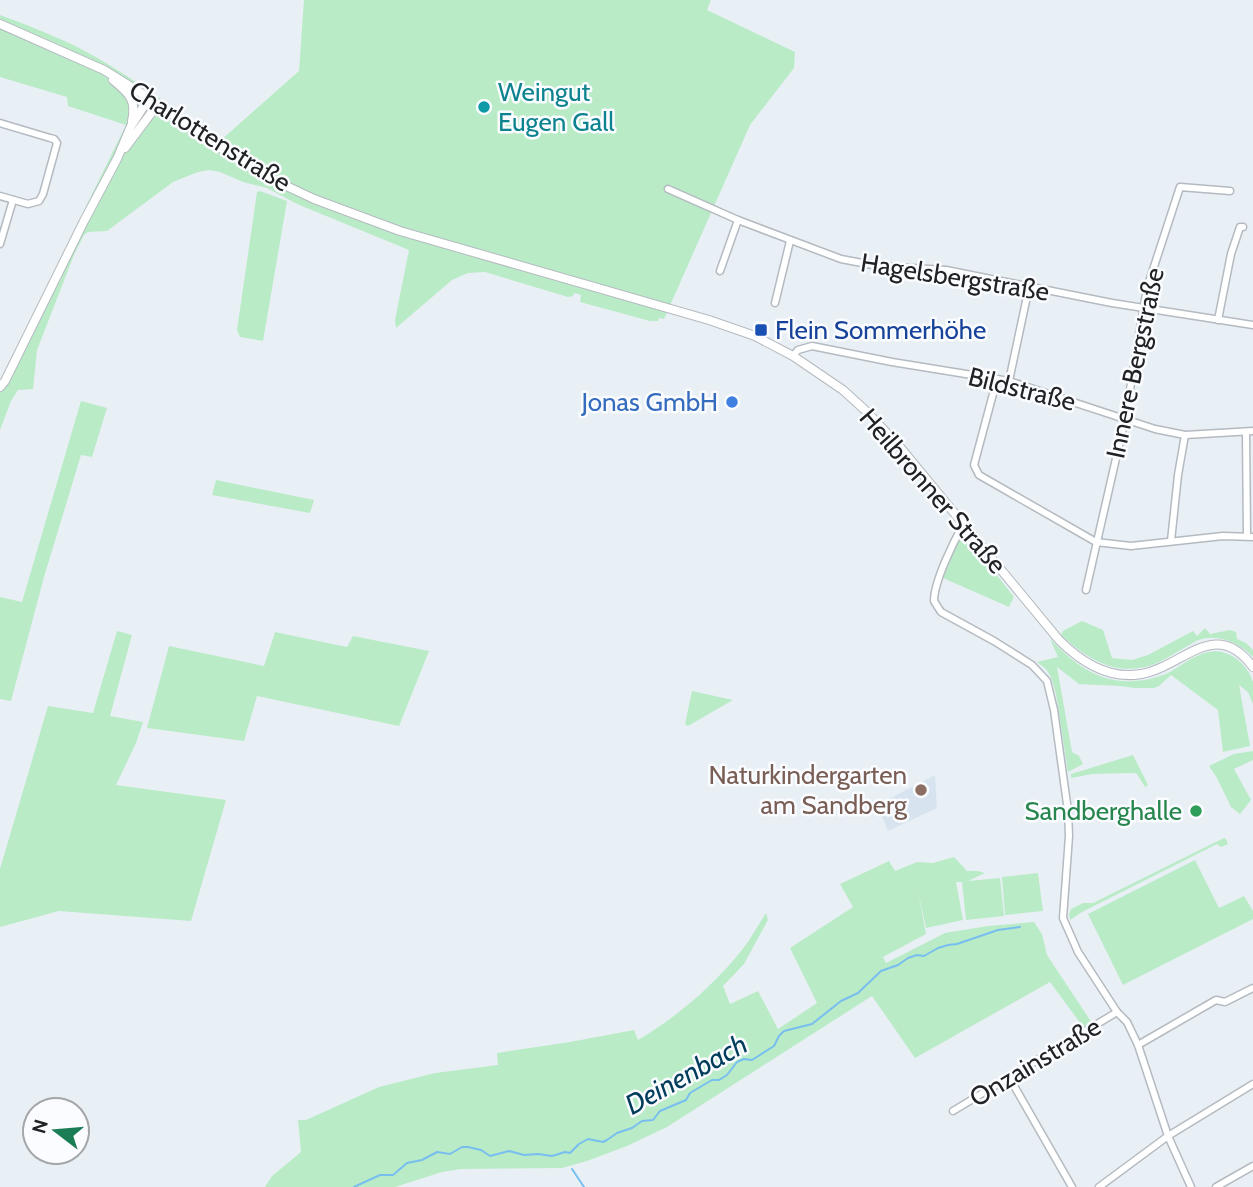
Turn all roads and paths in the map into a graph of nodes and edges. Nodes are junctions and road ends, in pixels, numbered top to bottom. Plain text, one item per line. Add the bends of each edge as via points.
1 (0, 24) edge
2 (104, 70) junction
3 (149, 98) junction
4 (158, 104) junction
5 (0, 123) edge
6 (131, 126) junction
7 (117, 159) junction
8 (668, 189) dead end
9 (1230, 191) dead end
10 (0, 196) edge
11 (13, 200) junction
12 (738, 220) junction
13 (1243, 227) dead end
14 (790, 241) junction
15 (0, 244) edge
16 (720, 271) dead end
17 (586, 283) joint
18 (1029, 287) junction
19 (775, 303) dead end
20 (1143, 307) junction
21 (1218, 320) junction
22 (1253, 325) edge
23 (793, 356) junction
24 (997, 379) junction
25 (1009, 381) junction
26 (0, 387) edge
27 (1125, 419) junction
28 (1249, 431) edge
29 (1185, 436) junction
30 (964, 523) junction
31 (1250, 536) edge
32 (1171, 541) junction
33 (1096, 542) junction
34 (1086, 590) dead end
35 (1253, 667) edge
36 (1253, 988) edge
37 (1117, 1012) junction
38 (1138, 1045) junction
39 (1009, 1077) junction
40 (1253, 1084) edge
41 (953, 1111) dead end
42 (1168, 1136) junction
43 (1253, 1166) edge
44 (1072, 1187) edge
45 (1099, 1187) edge
46 (1191, 1187) edge
47 (1216, 1187) edge

1 - 2 main road, Charlottenstraße
2 - 3 main road, Charlottenstraße
2 - 6 main road via 133,100
3 - 4 main road, Charlottenstraße
3 - 6 main road
4 - 7 main road
4 - 17 main road, Charlottenstraße via 229,154 314,199 400,231
5 - 11 street via 57,143 41,199 32,204
6 - 7 main road
7 - 26 main road
8 - 12 street, Hagelsbergstraße
9 - 20 street, Innere Bergstraße via 1180,187
10 - 11 street
11 - 15 street
12 - 14 street, Hagelsbergstraße
12 - 16 street
13 - 21 street via 1231,254
14 - 18 street, Hagelsbergstraße via 841,260 946,270
14 - 19 street
17 - 23 main road, Heilbronner Straße via 709,320
18 - 20 street, Hagelsbergstraße
18 - 25 street
20 - 21 street, Hagelsbergstraße
20 - 27 street, Innere Bergstraße
21 - 22 street, Hagelsbergstraße
23 - 24 street, Bildstraße via 812,346
23 - 30 main road, Heilbronner Straße via 866,411
24 - 25 street, Bildstraße
24 - 33 street via 974,465 979,475
25 - 27 street, Bildstraße
27 - 29 street, Bildstraße
27 - 33 street, Innere Bergstraße
28 - 29 street, Bildstraße
28 - 31 street
29 - 32 street
30 - 35 main road, Heilbronner Straße via 1059,640 1092,666 1108,673 1141,675 1193,650 1217,645 1243,654
30 - 37 street via 934,601 941,611 1032,665 1047,681 1068,811 1063,918 1078,952
31 - 32 street
32 - 33 street via 1131,546
33 - 34 street, Innere Bergstraße
36 - 38 street via 1225,1002 1216,1000
37 - 38 street via 1127,1021
37 - 39 street, Onzainstraße
38 - 42 street
39 - 41 street, Onzainstraße
39 - 44 street
40 - 42 street
42 - 45 street
42 - 46 street
43 - 47 street

